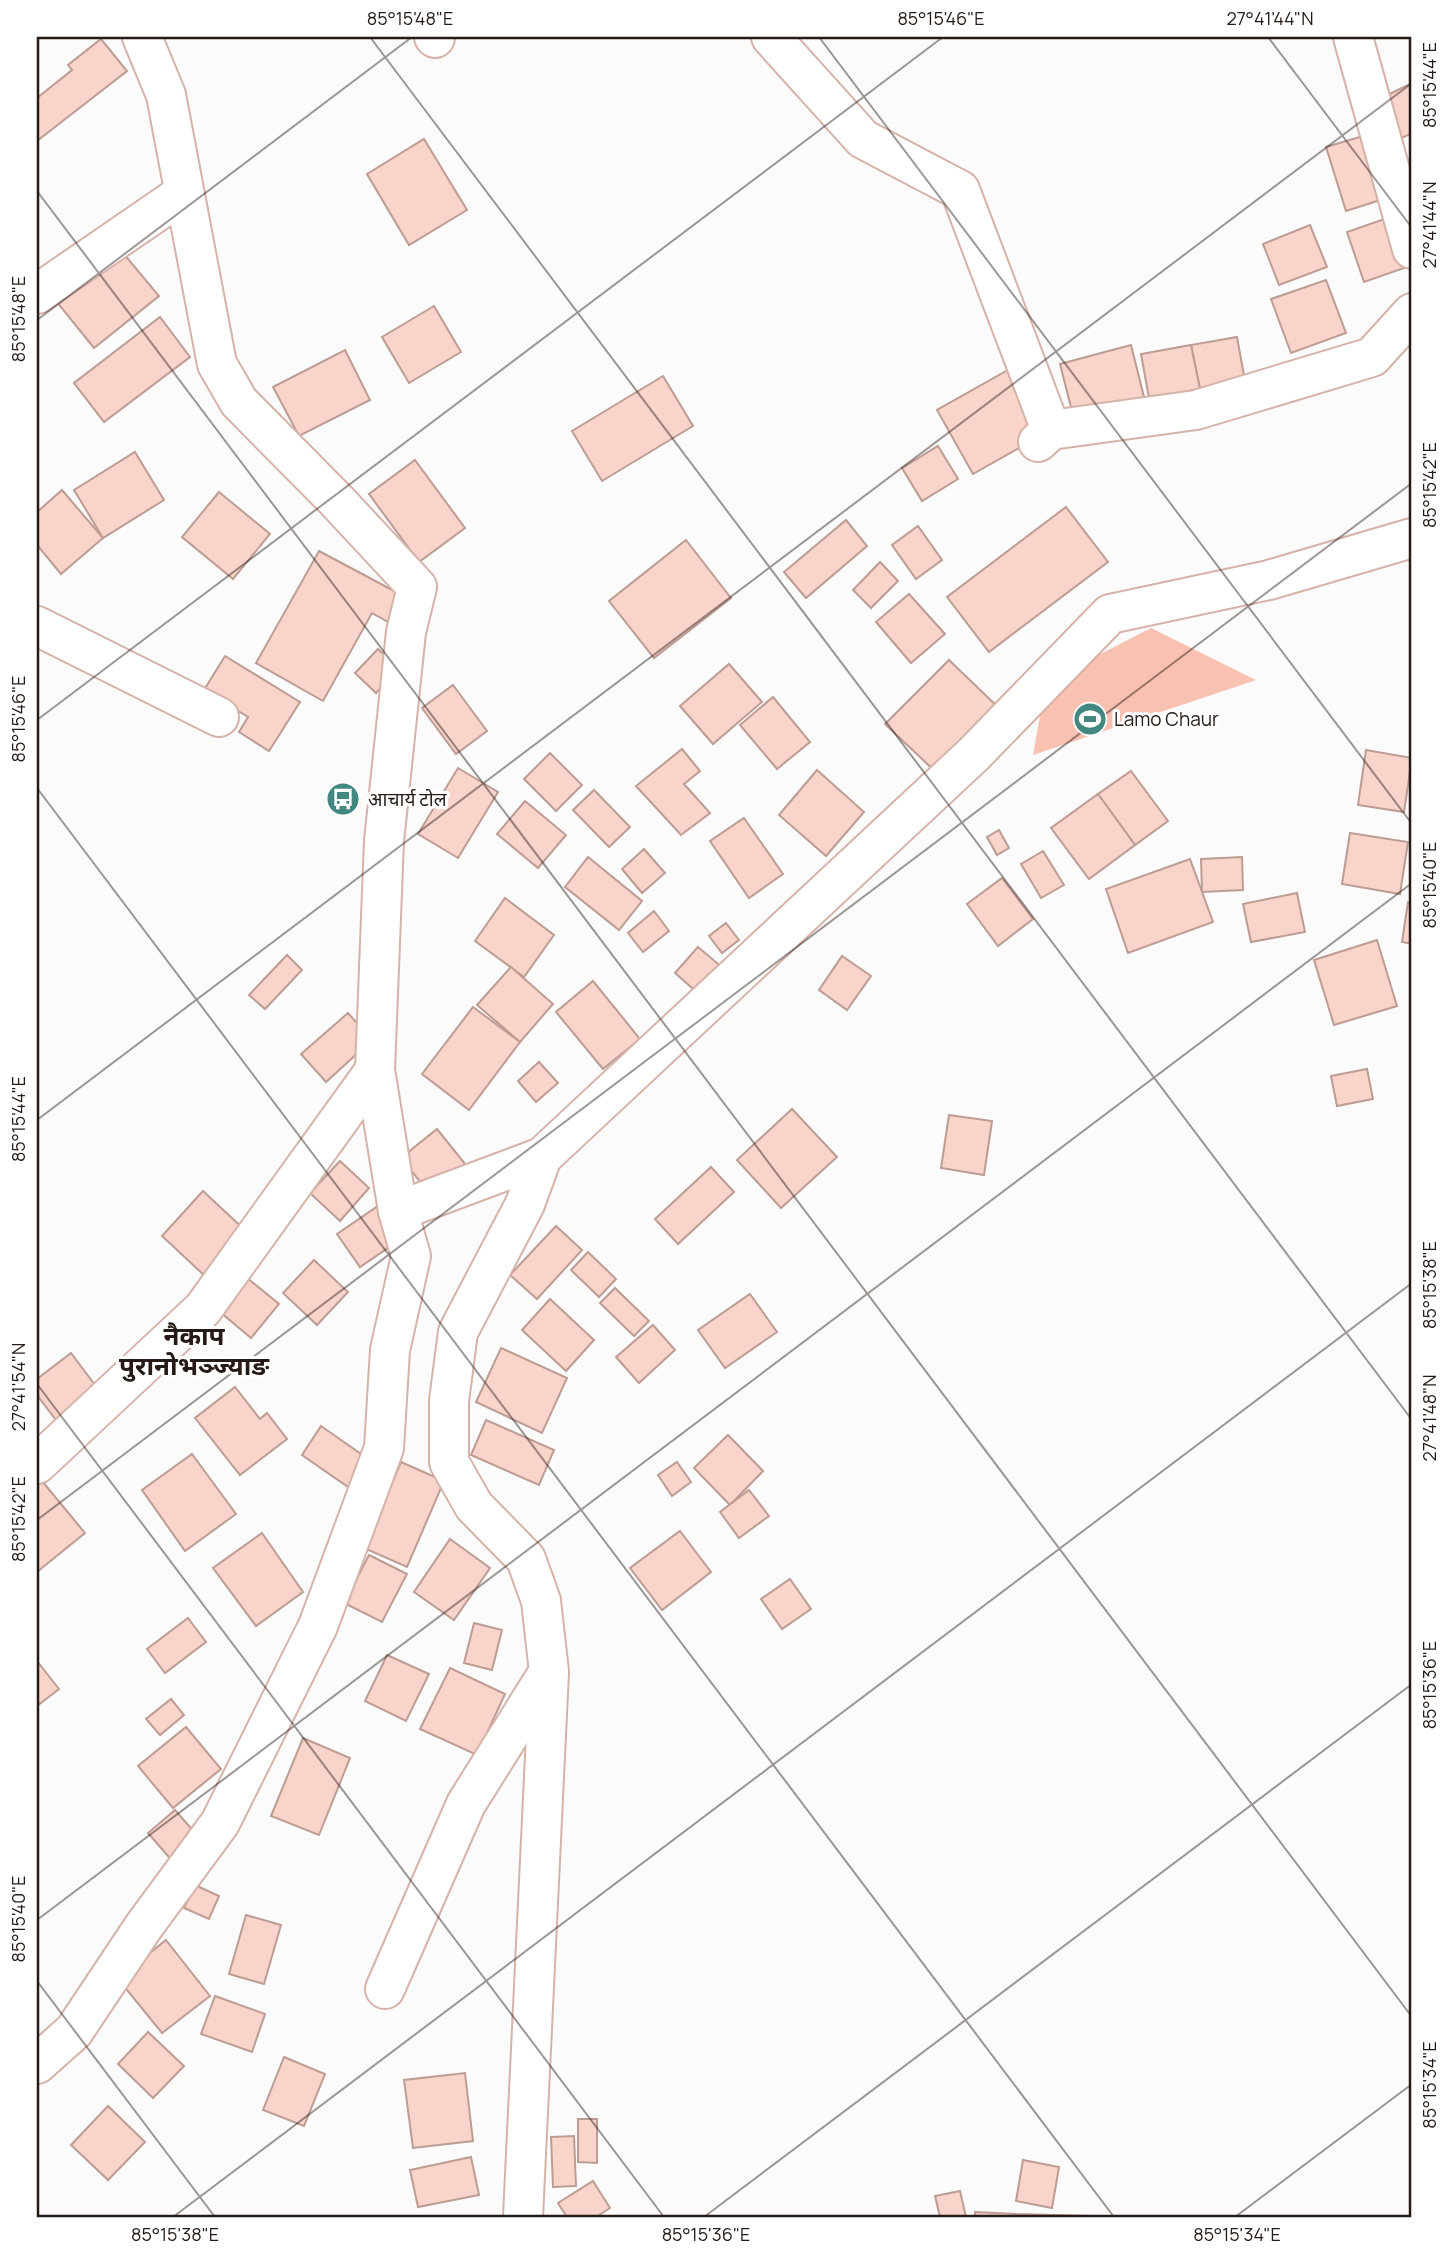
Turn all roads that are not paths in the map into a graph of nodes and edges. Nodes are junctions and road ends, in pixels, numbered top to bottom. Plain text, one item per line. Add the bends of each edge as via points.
1 (142, 37) edge
2 (771, 37) edge
3 (1353, 37) edge
4 (184, 193) junction
5 (1412, 248) edge
6 (37, 294) edge
7 (1412, 313) edge
8 (1412, 538) edge
9 (37, 626) edge
10 (219, 717) dead end
11 (375, 1070) junction
12 (542, 1157) junction
13 (398, 1211) junction
14 (37, 1464) edge
15 (549, 1672) junction
16 (385, 1989) dead end
17 (37, 2064) edge
18 (523, 2217) edge

1 - 4 street via 166,95
2 - 7 street via 863,139 960,190 1045,436 1196,410 1372,357
3 - 5 street
4 - 6 street
4 - 11 street via 217,364 239,402 417,587 406,632 384,841
8 - 12 street via 1269,580 1110,614 974,754
9 - 10 street
11 - 13 street
11 - 14 street via 203,1308
12 - 13 street
12 - 15 street via 525,1204 458,1332 449,1401 449,1462 474,1506 526,1559 541,1601
13 - 17 street via 411,1256 390,1350 384,1448 318,1626 220,1823 74,2031
15 - 16 street via 466,1804
15 - 18 street

